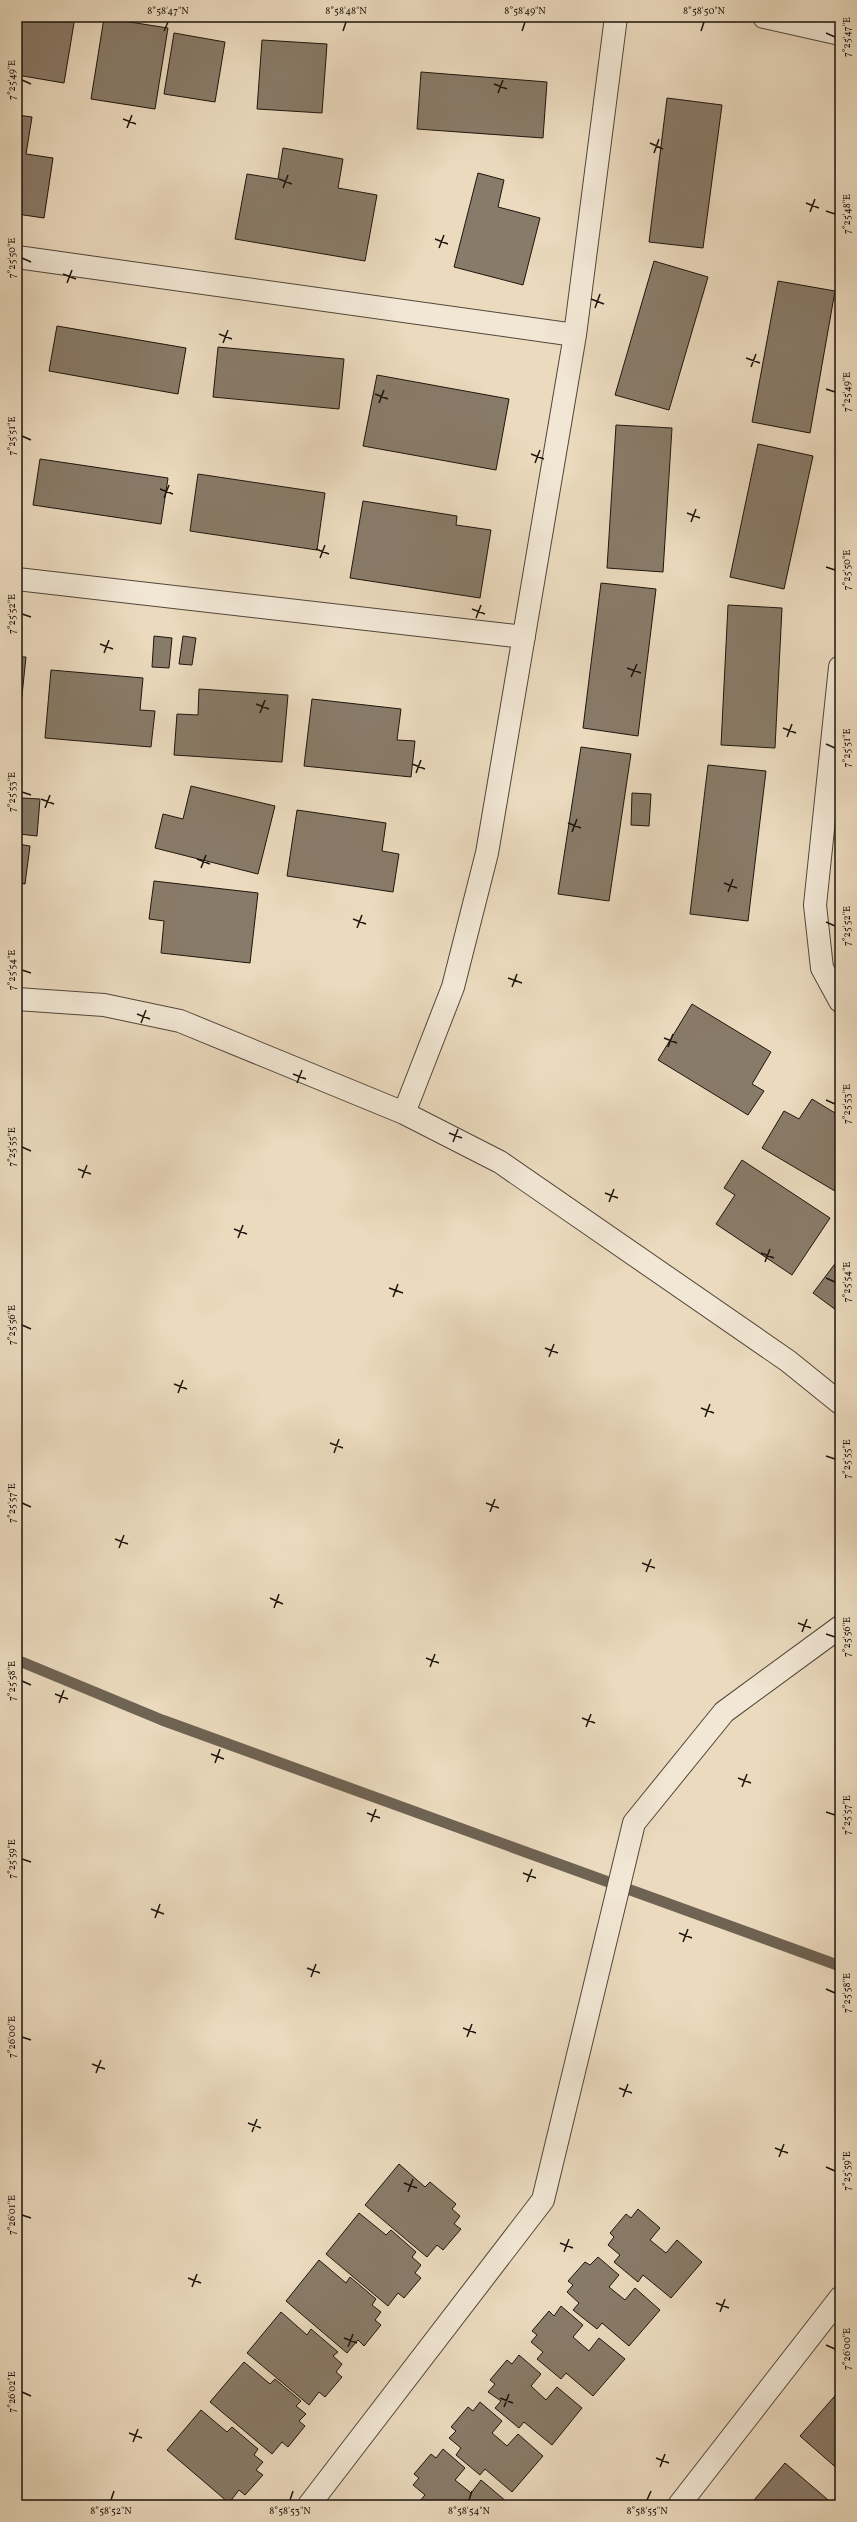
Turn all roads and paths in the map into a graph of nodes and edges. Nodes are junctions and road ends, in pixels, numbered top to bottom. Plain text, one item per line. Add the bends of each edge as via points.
1 (616, 17) edge
2 (764, 17) edge
3 (840, 34) edge
4 (17, 257) edge
5 (574, 335) junction
6 (17, 579) edge
7 (524, 637) junction
8 (840, 667) edge
9 (17, 1000) edge
10 (840, 1001) edge
11 (404, 1113) junction
12 (840, 1403) edge
13 (840, 1626) edge
14 (840, 2298) edge
15 (309, 2505) edge
16 (679, 2505) edge

1 - 5 street
2 - 3 street
4 - 5 street
5 - 7 street
6 - 7 street
7 - 11 street via 487,853 453,987
8 - 10 street via 815,905 822,968
9 - 11 street via 104,1005 180,1021
11 - 12 street via 500,1162 788,1361
13 - 15 street via 724,1712 634,1823 543,2200
14 - 16 street

